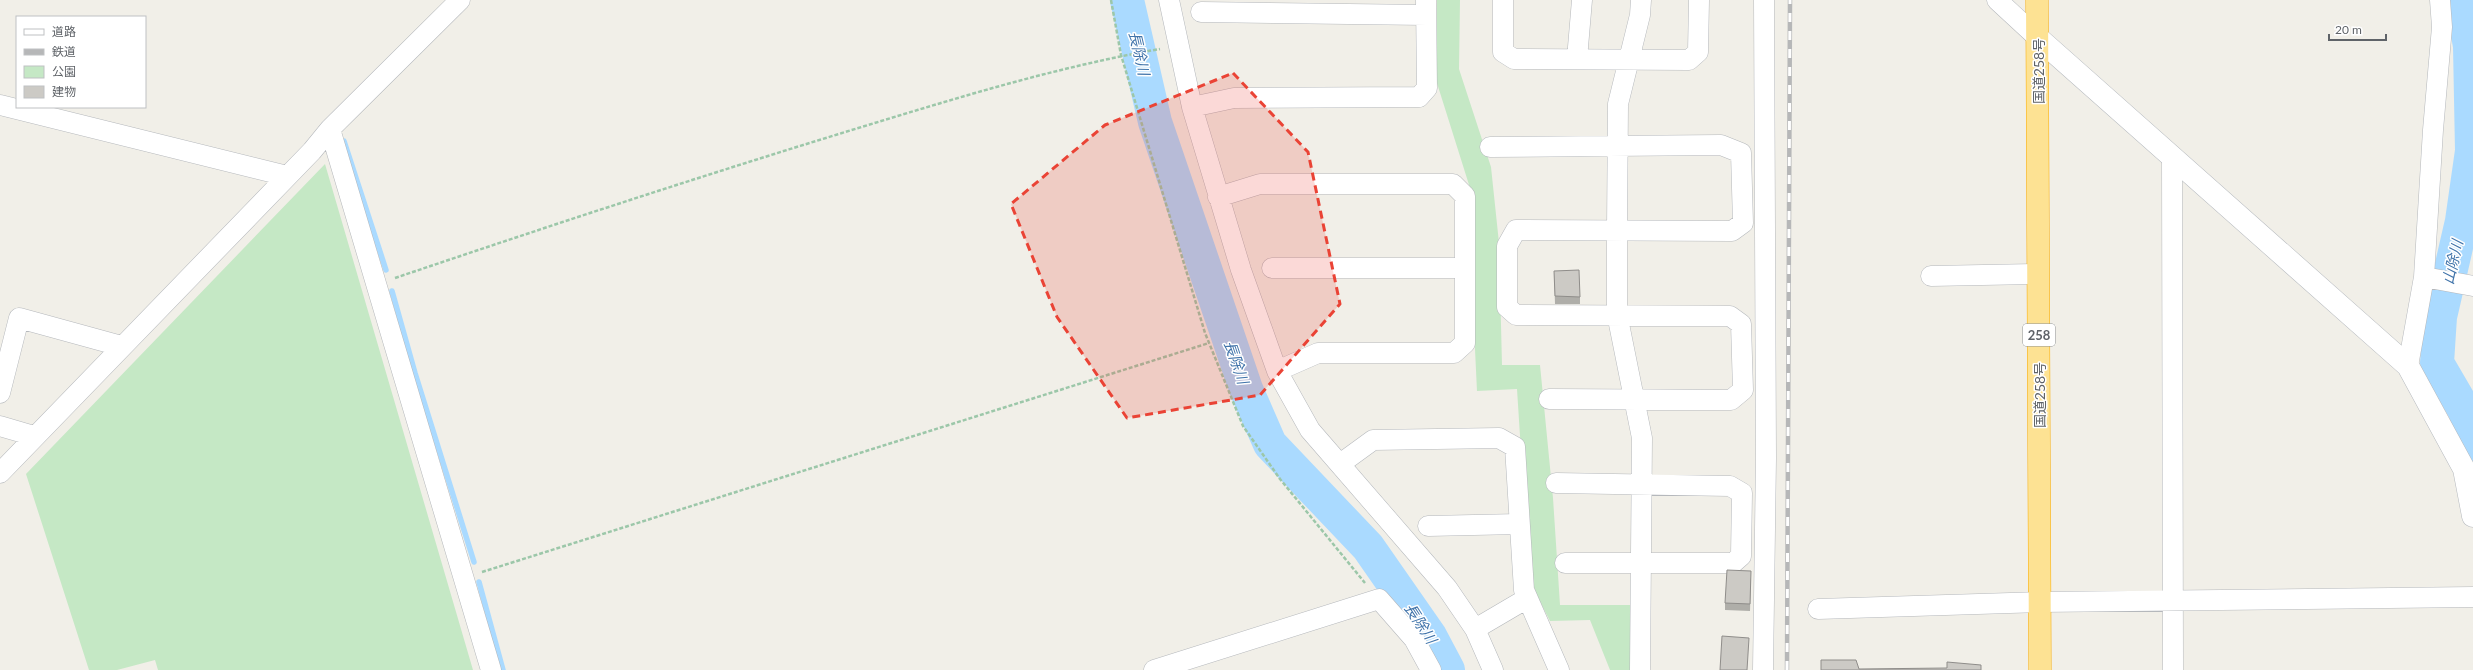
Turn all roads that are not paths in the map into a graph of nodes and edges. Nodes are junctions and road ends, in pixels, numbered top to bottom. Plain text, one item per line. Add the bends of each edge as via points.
1 (460, 0) edge
2 (1169, 0) edge
3 (1503, 0) edge
4 (1582, 0) edge
5 (1641, 0) edge
6 (1699, 0) edge
7 (1764, 0) edge
8 (1997, 0) edge
9 (2038, 0) edge
10 (2440, 0) edge
11 (1426, 7) edge
12 (1201, 12) dead end
13 (2038, 37) junction
14 (1577, 59) junction
15 (1630, 60) junction
16 (0, 105) edge
17 (1192, 107) junction
18 (330, 129) junction
19 (1617, 144) junction
20 (1490, 147) dead end
21 (2172, 156) junction
22 (287, 176) junction
23 (1218, 197) junction
24 (1617, 230) junction
25 (1272, 268) dead end
26 (1464, 268) junction
27 (2038, 274) junction
28 (1931, 276) dead end
29 (2429, 278) junction
30 (2469, 285) edge
31 (1617, 314) junction
32 (121, 346) junction
33 (2408, 366) junction
34 (1278, 371) junction
35 (0, 393) edge
36 (1549, 399) dead end
37 (1633, 400) junction
38 (0, 426) edge
39 (34, 436) junction
40 (1340, 464) junction
41 (0, 473) edge
42 (1556, 483) dead end
43 (1642, 485) junction
44 (2473, 516) edge
45 (1519, 524) junction
46 (1428, 526) dead end
47 (1565, 563) dead end
48 (1641, 563) junction
49 (2473, 597) edge
50 (1526, 599) junction
51 (2172, 600) junction
52 (2040, 602) junction
53 (1818, 609) dead end
54 (1475, 629) junction
55 (490, 670) edge
56 (1154, 670) edge
57 (1431, 670) edge
58 (1493, 670) edge
59 (1559, 670) edge
60 (1640, 670) edge
61 (1763, 670) edge
62 (2040, 670) edge
63 (2173, 670) edge

1 - 18 street
2 - 17 street
3 - 14 street via 1503,52 1514,59
4 - 14 street
5 - 15 street
6 - 15 street via 1698,52 1689,60
7 - 61 street via 1766,458
8 - 13 street
9 - 13 highway, 国道258号 / 258
10 - 29 street via 2442,27 2433,130
11 - 12 street
11 - 17 street via 1427,88 1419,97 1234,98
13 - 21 street
13 - 27 highway, 国道258号 / 258
14 - 15 street
15 - 19 street via 1618,104
16 - 22 street
17 - 23 street
18 - 22 street
18 - 55 street
19 - 20 street
19 - 24 street
19 - 24 street via 1721,145 1741,153 1742,223 1732,230
21 - 33 street
21 - 51 street
22 - 32 street
23 - 26 street via 1260,184 1453,184 1466,196
23 - 34 street via 1241,270
24 - 31 street
24 - 31 street via 1516,230 1507,246 1507,308 1516,315
25 - 26 street
26 - 34 street via 1465,343 1454,353 1318,353
27 - 28 street
27 - 52 highway, 国道258号 / 258
29 - 30 street
29 - 33 street
31 - 37 street
31 - 37 street via 1730,316 1741,324 1743,390 1731,400
32 - 35 street via 19,318
32 - 39 street
33 - 44 street via 2464,469
34 - 40 street via 1310,430
36 - 37 street
37 - 43 street via 1642,438
38 - 39 street
39 - 41 street
40 - 45 street via 1373,440 1500,438 1514,447
40 - 54 street via 1447,588
42 - 43 street
43 - 48 street
43 - 48 street via 1730,486 1742,493 1741,556 1733,563
45 - 46 street
45 - 50 street
47 - 48 street
48 - 60 street
49 - 51 street
50 - 54 street
50 - 59 street via 1548,640
51 - 52 street
51 - 63 street
52 - 53 street
52 - 62 highway, 国道258号 / 258
54 - 58 street
56 - 57 street via 1379,599 1414,639

